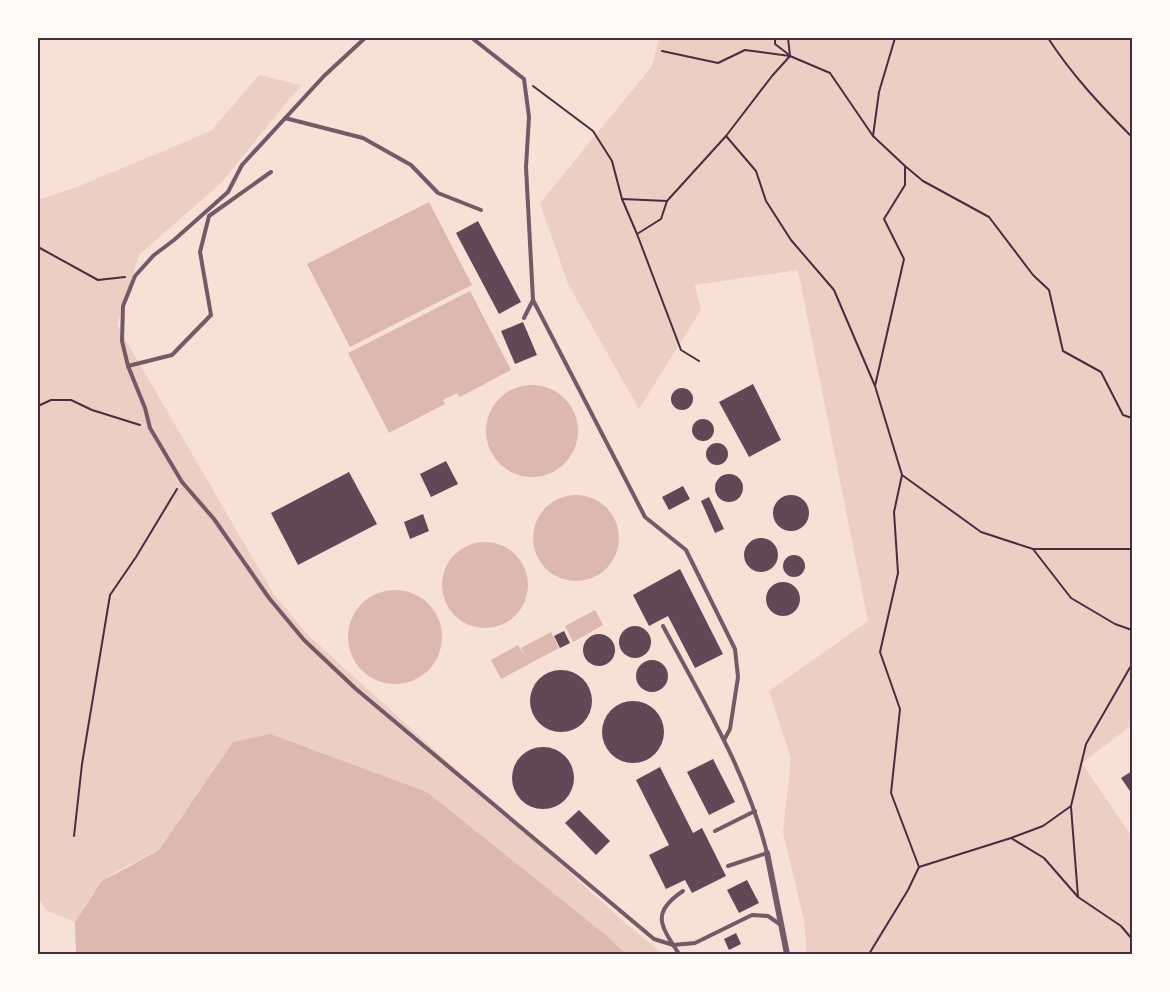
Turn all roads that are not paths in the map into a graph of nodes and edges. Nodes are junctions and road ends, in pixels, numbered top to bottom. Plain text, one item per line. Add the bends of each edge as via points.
1 (365, 38) edge
2 (472, 38) edge
3 (285, 118) junction
4 (271, 172) dead end
5 (481, 210) dead end
6 (533, 300) junction
7 (524, 318) dead end
8 (128, 366) junction
9 (663, 626) dead end
10 (724, 740) junction
11 (755, 811) junction
12 (715, 831) dead end
13 (768, 853) junction
14 (728, 866) dead end
15 (683, 891) dead end
16 (782, 926) junction
17 (673, 945) junction
18 (679, 954) edge
19 (787, 954) edge

1 - 3 lane
2 - 6 lane via 524,79 529,117 526,167
3 - 5 lane via 363,138 411,165 438,193
3 - 8 lane via 242,165 228,192 135,276 123,306
4 - 8 lane via 209,216 200,252 211,315 172,355
6 - 7 lane
6 - 10 lane via 645,517 686,550 735,649 738,677 730,729
8 - 17 lane via 150,428 182,482 304,640 365,697 645,932
9 - 10 lane
10 - 11 lane
11 - 12 lane
11 - 13 lane
13 - 14 lane
13 - 16 street
15 - 17 lane via 669,900 661,912 661,926
16 - 17 lane via 768,916 753,915 695,943
16 - 19 street
17 - 18 lane

